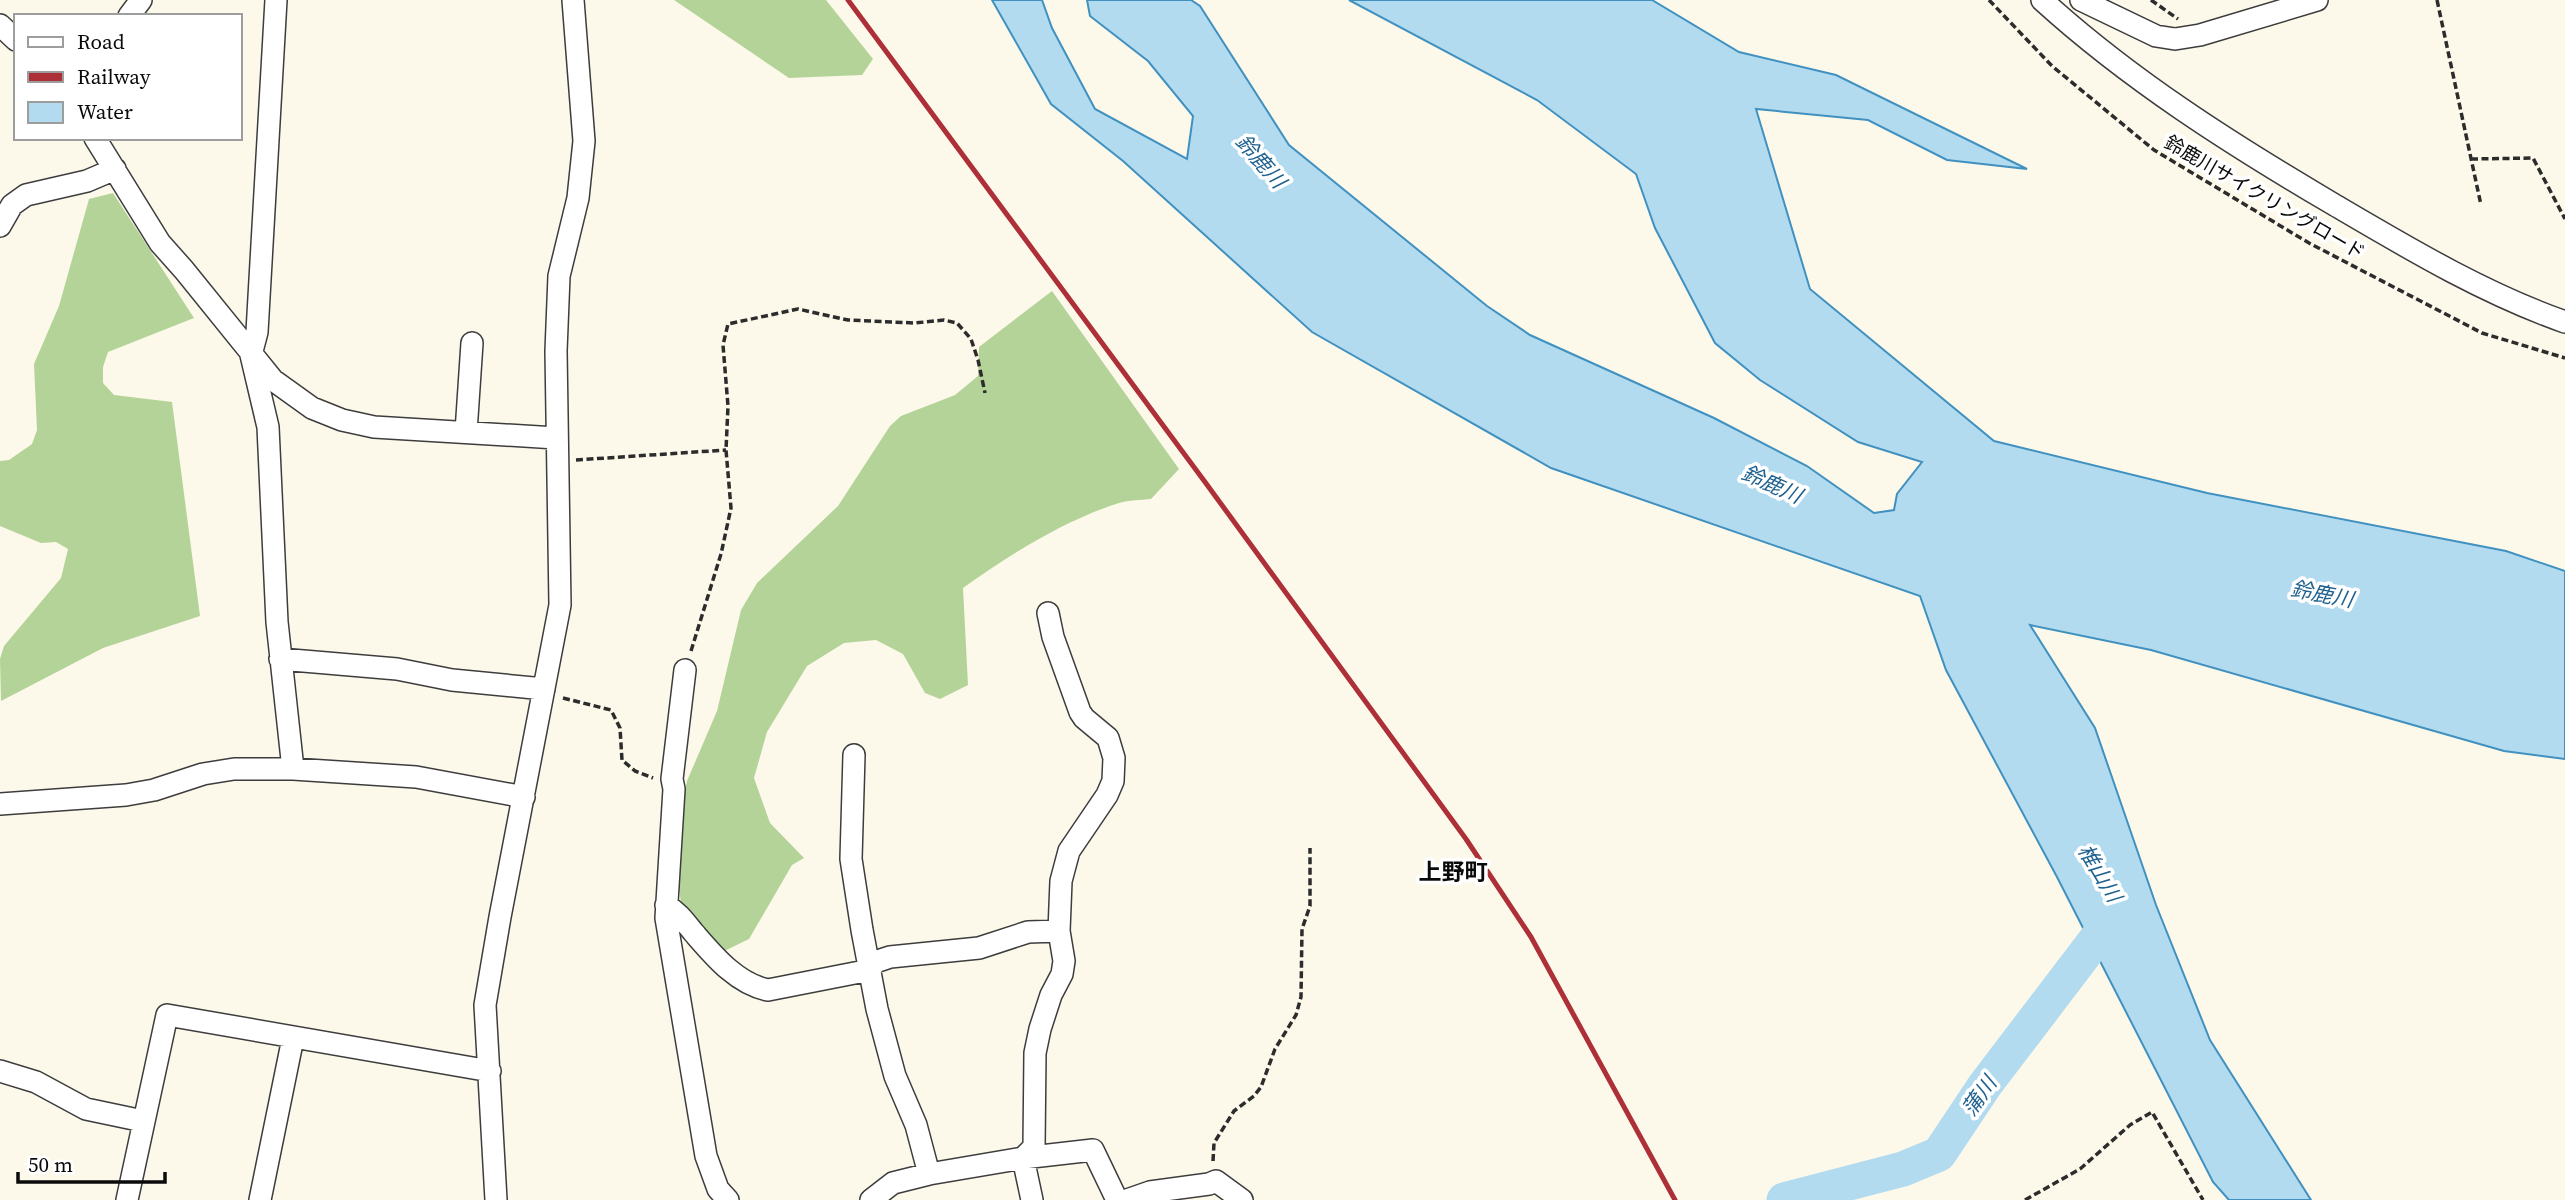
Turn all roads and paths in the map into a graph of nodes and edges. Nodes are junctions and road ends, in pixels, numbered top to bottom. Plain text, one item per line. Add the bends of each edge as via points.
1 (276, 0) edge
2 (573, 0) edge
3 (1989, 0) edge
4 (2042, 0) edge
5 (2081, 0) edge
6 (2317, 0) edge
7 (2437, 0) edge
8 (0, 25) edge
9 (14, 38) edge
10 (96, 140) edge
11 (2471, 159) junction
12 (115, 169) junction
13 (2481, 205) dead end
14 (2565, 219) edge
15 (0, 226) edge
16 (2565, 322) edge
17 (471, 343) dead end
18 (251, 355) junction
19 (2565, 358) edge
20 (985, 393) dead end
21 (466, 432) junction
22 (556, 438) junction
23 (726, 450) junction
24 (557, 461) junction
25 (1048, 613) dead end
26 (280, 659) junction
27 (685, 670) joint
28 (544, 692) junction
29 (854, 755) dead end
30 (293, 769) junction
31 (673, 779) junction
32 (524, 797) junction
33 (0, 804) edge
34 (1310, 848) dead end
35 (666, 905) junction
36 (1059, 931) junction
37 (870, 970) junction
38 (293, 1038) junction
39 (0, 1071) edge
40 (490, 1071) junction
41 (143, 1121) junction
42 (1023, 1158) junction
43 (929, 1174) junction
44 (1216, 1181) junction
45 (1118, 1199) edge
46 (127, 1200) edge
47 (260, 1200) edge
48 (496, 1200) edge
49 (728, 1200) edge
50 (871, 1200) edge
51 (1032, 1200) edge
52 (1242, 1200) edge
53 (2025, 1200) edge
54 (2203, 1200) edge

1 - 18 street via 257,332
2 - 22 street via 584,141 578,198 559,276
3 - 19 path, 鈴鹿川サイクリングロード via 2052,66 2154,150 2309,243 2482,333
4 - 16 street via 2091,44 2269,167 2458,274 2525,308
5 - 6 street via 2146,32 2175,39
7 - 11 path
8 - 9 street
10 - 12 street
11 - 13 path
11 - 14 path via 2533,158
12 - 15 street via 26,195 12,205
12 - 18 street via 160,243
17 - 21 street
18 - 21 street via 294,397 342,420
18 - 26 street via 268,427
20 - 23 path via 971,339 957,323 848,320 798,309 736,322 728,324 723,345
21 - 22 street
22 - 24 street
23 - 24 path
23 - 27 path via 730,524
24 - 28 street via 560,605
25 - 36 street via 1080,712 1108,738 1114,758 1107,795 1069,851 1061,881
26 - 28 street via 397,669
26 - 30 street
27 - 31 street
28 - 31 path via 611,710 620,728 622,760 627,767 652,778
28 - 32 street
29 - 37 street via 851,859
30 - 32 street via 416,777
30 - 33 street via 234,769 126,795
31 - 35 street
32 - 40 street via 485,1005
34 - 44 path via 1310,906 1302,929 1301,997 1296,1015 1269,1062 1261,1087 1234,1111 1214,1143 1211,1153
35 - 37 street via 675,909 709,951 756,988 768,990
35 - 49 street via 706,1156 718,1189
36 - 37 street via 1028,932 979,948 890,957 875,962
36 - 42 street via 1062,974 1040,1029 1035,1053 1034,1147
37 - 43 street via 895,1076 916,1125
38 - 40 street
38 - 41 street via 167,1015
38 - 47 street
39 - 41 street via 36,1083 86,1109
40 - 48 street
41 - 46 street
42 - 43 street
42 - 45 street via 1093,1150
42 - 51 street
43 - 50 street via 893,1183
44 - 45 street
44 - 52 street
53 - 54 path via 2080,1169 2152,1112

